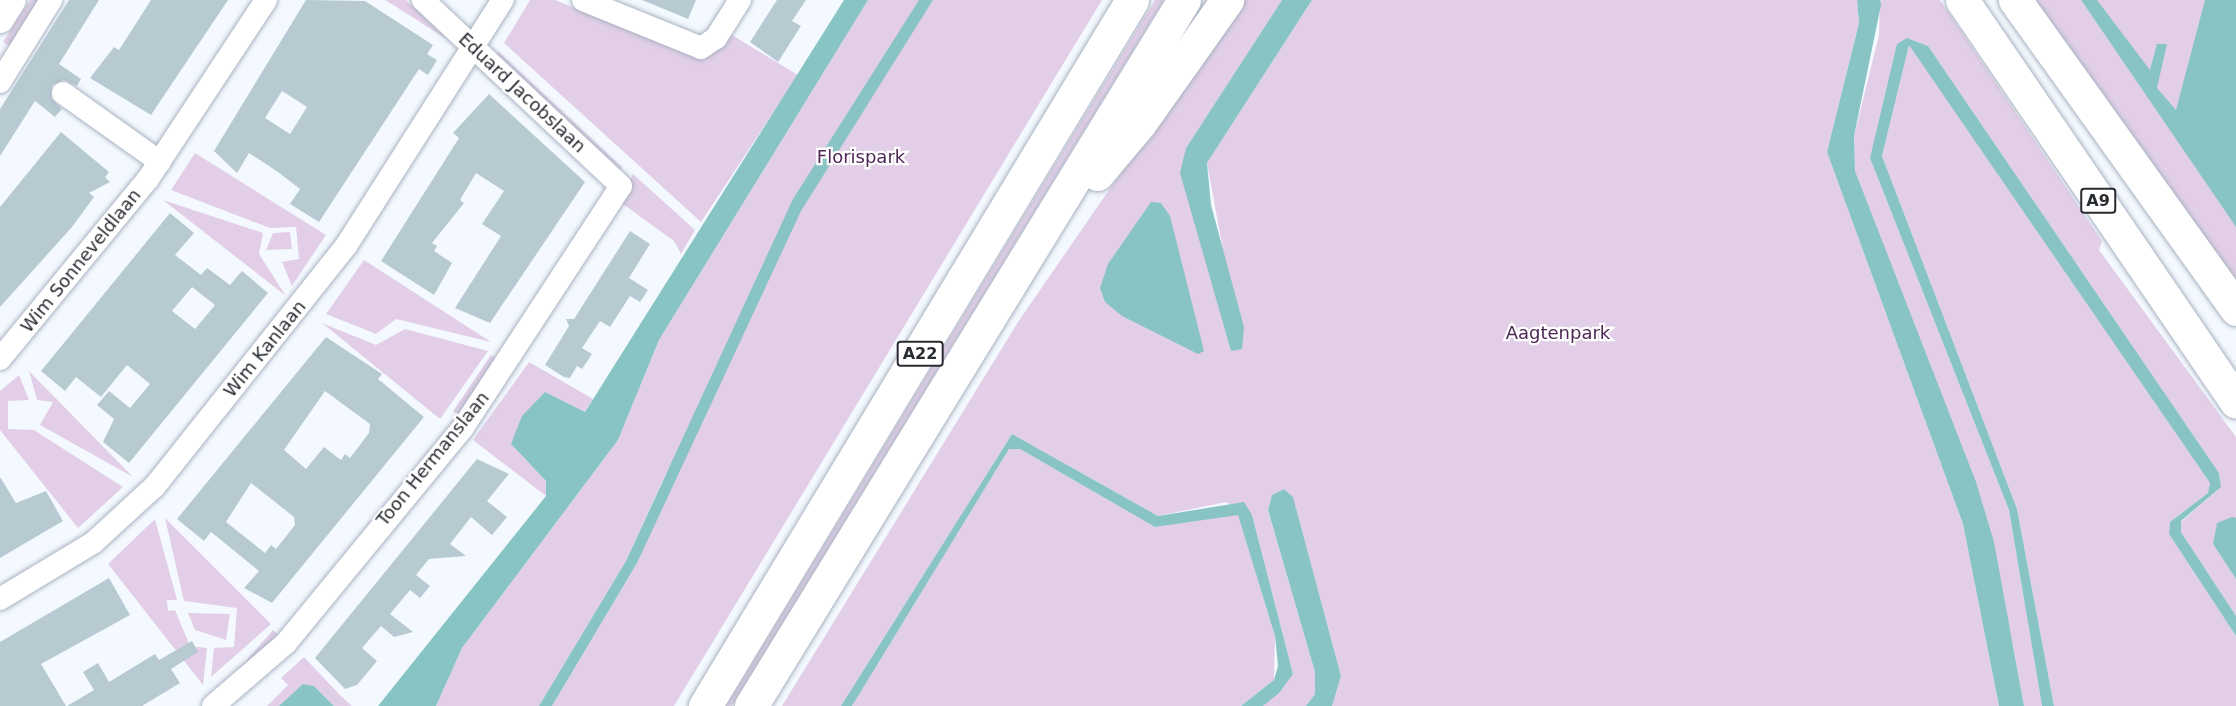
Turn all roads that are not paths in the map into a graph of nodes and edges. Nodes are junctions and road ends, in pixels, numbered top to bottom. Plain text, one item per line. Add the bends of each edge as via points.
1 (12, 0) edge
2 (51, 0) edge
3 (266, 0) edge
4 (423, 0) edge
5 (503, 0) edge
6 (583, 0) edge
7 (740, 0) edge
8 (1132, 0) edge
9 (1184, 0) edge
10 (1227, 0) edge
11 (1962, 0) edge
12 (2015, 0) edge
13 (0, 19) edge
14 (473, 46) junction
15 (0, 82) edge
16 (63, 93) dead end
17 (160, 162) junction
18 (621, 186) joint
19 (1026, 256) junction
20 (2236, 309) edge
21 (0, 359) edge
22 (2236, 401) edge
23 (0, 599) edge
24 (213, 706) edge
25 (705, 706) edge
26 (751, 706) edge

1 - 13 main road
2 - 15 street
3 - 17 street, Wim Sonneveldlaan
4 - 14 street, Eduard Jacobslaan
5 - 14 street, Wim Kanlaan
6 - 7 street via 701,48 716,38
8 - 25 highway, A22
9 - 19 highway, A22
10 - 19 highway, A22 via 1140,123
11 - 22 highway, A9
12 - 20 highway, A9
14 - 18 street, Eduard Jacobslaan
14 - 23 street, Wim Kanlaan via 346,246 155,486 93,543
16 - 17 street
17 - 21 street, Wim Sonneveldlaan
18 - 24 street, Toon Hermanslaan via 462,429 286,643
19 - 26 highway, A22

